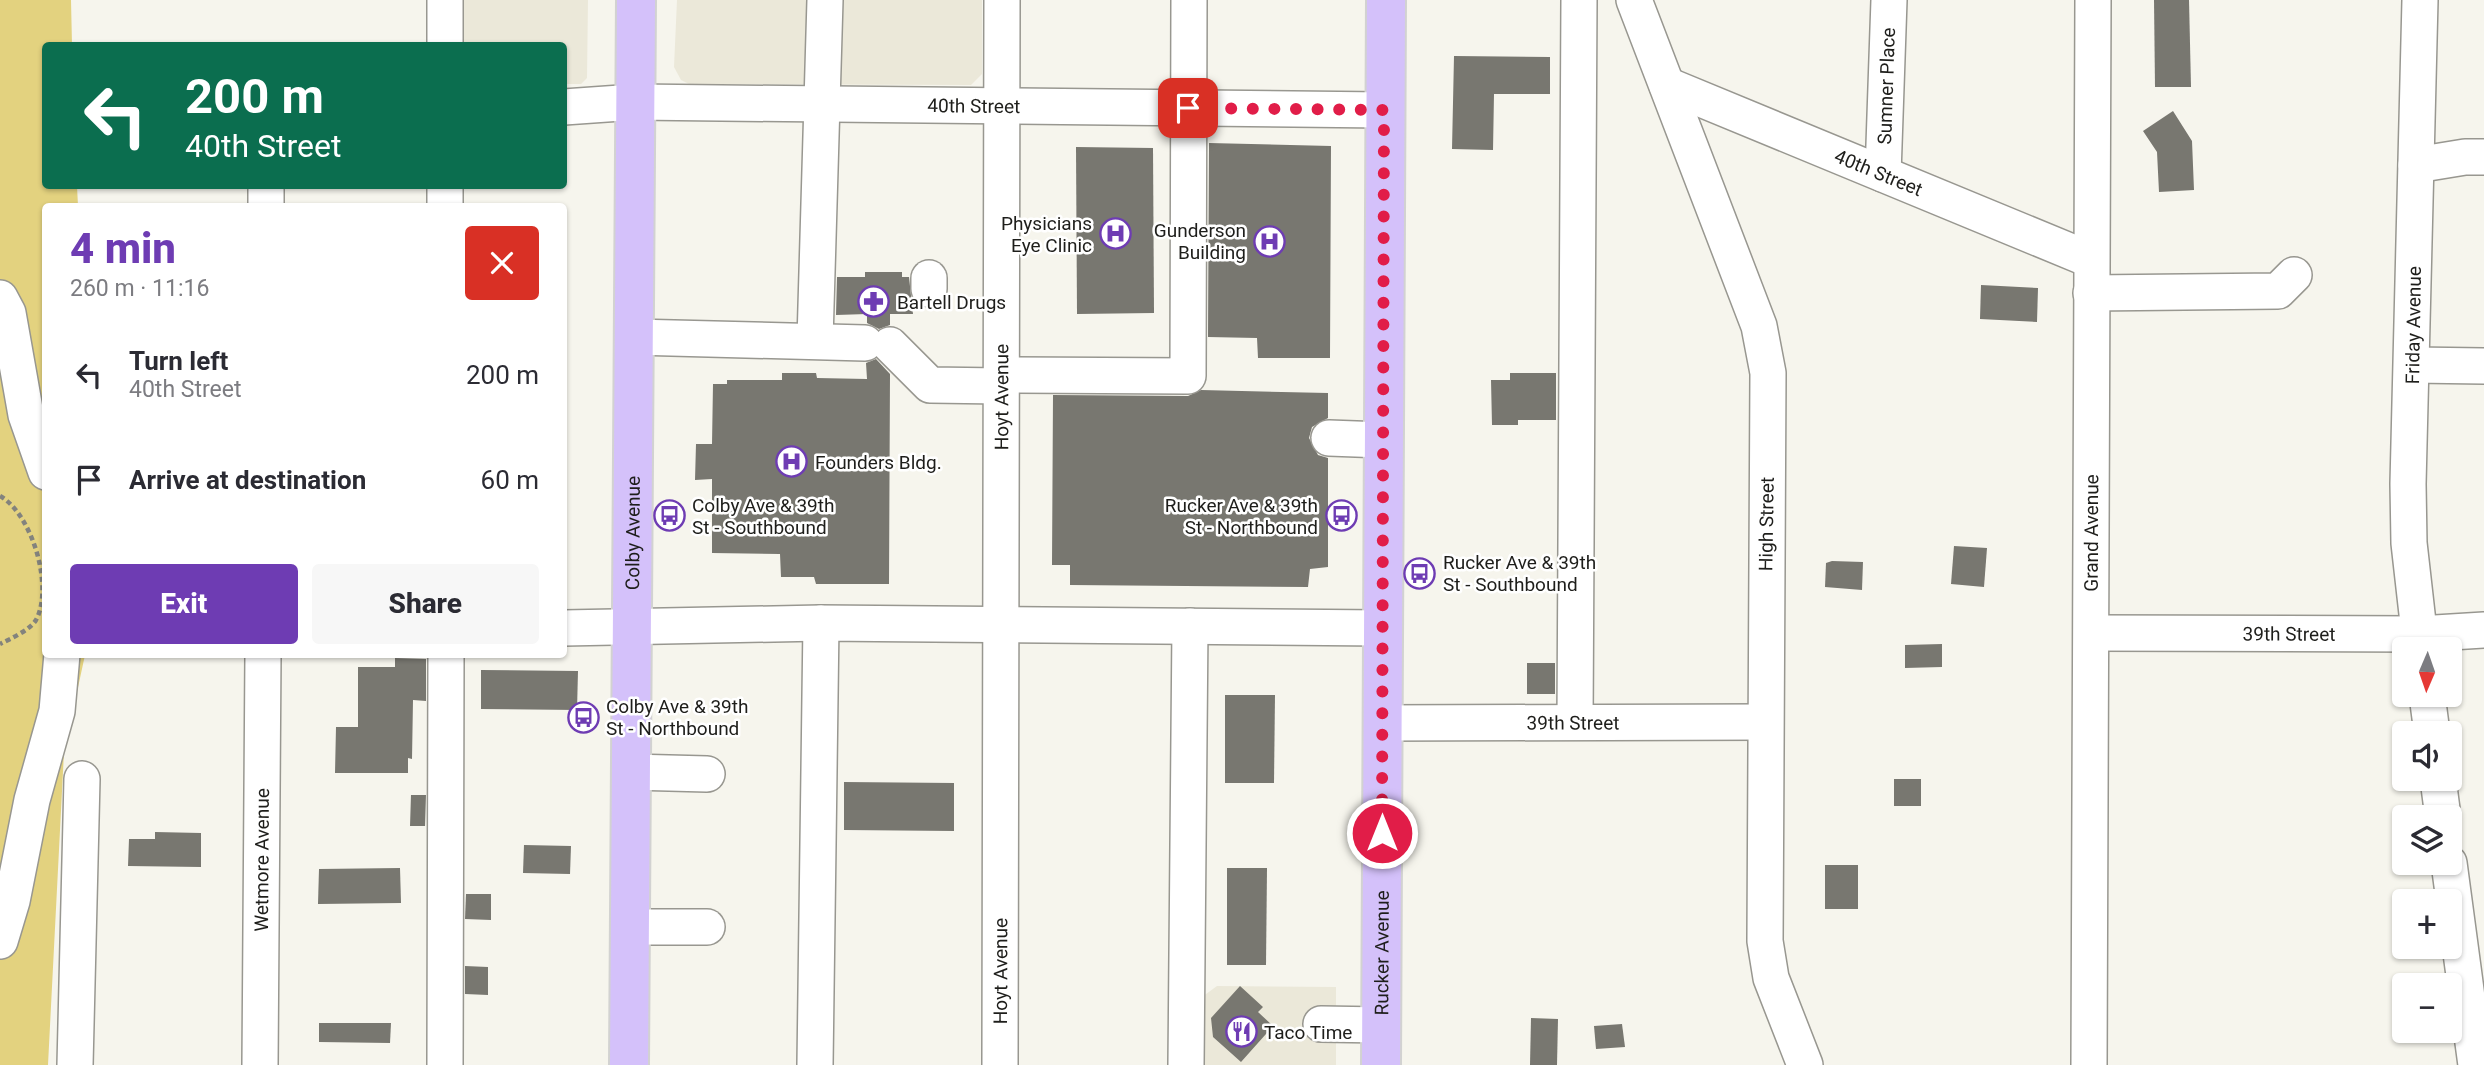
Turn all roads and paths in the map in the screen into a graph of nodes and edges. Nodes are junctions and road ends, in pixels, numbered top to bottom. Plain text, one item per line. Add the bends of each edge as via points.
1 (445, 0) edge
2 (636, 0) edge
3 (825, 0) edge
4 (1002, 0) edge
5 (1189, 0) edge
6 (1386, 0) edge
7 (1579, 0) edge
8 (1634, 0) edge
9 (1889, 0) edge
10 (2093, 0) edge
11 (2420, 0) edge
12 (445, 42) edge
13 (1667, 85) junction
14 (635, 102) junction
15 (824, 104) junction
16 (1001, 106) junction
17 (567, 107) edge
18 (1188, 108) junction
19 (1384, 110) junction
20 (2484, 157) edge
21 (2416, 166) junction
22 (1883, 174) junction
23 (2294, 275) dead end
24 (2091, 276) junction
25 (0, 298) edge
26 (634, 337) junction
27 (815, 340) junction
28 (2413, 365) junction
29 (2484, 366) edge
30 (1001, 380) junction
31 (1329, 438) dead end
32 (1383, 440) junction
33 (42, 461) edge
34 (0, 496) edge
35 (42, 574) edge
36 (42, 592) edge
37 (821, 623) junction
38 (1002, 626) junction
39 (1190, 626) junction
40 (567, 628) edge
41 (1382, 628) junction
42 (631, 629) junction
43 (2484, 630) edge
44 (2093, 634) junction
45 (2419, 637) edge
46 (2447, 637) edge
47 (2392, 641) edge
48 (0, 645) edge
49 (62, 658) edge
50 (263, 658) edge
51 (446, 658) edge
52 (1575, 722) junction
53 (1764, 722) junction
54 (1382, 723) junction
55 (631, 772) junction
56 (707, 774) dead end
57 (82, 779) dead end
58 (2451, 875) edge
59 (630, 927) junction
60 (707, 928) dead end
61 (0, 941) edge
62 (1321, 1024) dead end
63 (1382, 1025) junction
64 (75, 1065) edge
65 (260, 1065) edge
66 (445, 1065) edge
67 (629, 1065) edge
68 (815, 1065) edge
69 (1000, 1065) edge
70 (1186, 1065) edge
71 (1381, 1065) edge
72 (1805, 1065) edge
73 (2090, 1065) edge
74 (2476, 1065) edge

1 - 12 street
2 - 14 main road, Colby Avenue
3 - 15 street
4 - 16 street, Hoyt Avenue
5 - 18 street
6 - 19 main road, Rucker Avenue
7 - 52 street
8 - 13 street, High Street
9 - 22 street, Sumner Place
10 - 24 street, Grand Avenue
11 - 21 street, Friday Avenue
13 - 22 street, 40th Street
13 - 53 street, High Street via 1759,326 1768,373
14 - 15 street, 40th Street
14 - 17 street, 40th Street
14 - 26 main road, Colby Avenue
15 - 16 street, 40th Street via 872,93
15 - 27 street via 817,189
16 - 18 street, 40th Street
16 - 30 street, Hoyt Avenue
18 - 19 street, 40th Street
18 - 30 street via 1188,376
19 - 32 main road, Rucker Avenue
20 - 21 street
21 - 28 street, Friday Avenue
22 - 24 street, 40th Street
23 - 24 street via 2278,291
24 - 44 street, Grand Avenue
25 - 33 street via 8,313 26,415
26 - 27 street
26 - 42 main road, Colby Avenue
27 - 30 street via 877,344 930,385
28 - 29 street
28 - 45 street, Friday Avenue via 2409,543
30 - 38 street, Hoyt Avenue
31 - 32 street
32 - 41 main road, Rucker Avenue
34 - 35 path via 22,519 38,552
36 - 48 path via 35,622
37 - 38 street via 930,615
37 - 42 street
37 - 68 street
38 - 39 street
38 - 69 street, Hoyt Avenue
39 - 41 street
39 - 70 street
40 - 42 street
41 - 54 main road, Rucker Avenue
42 - 55 main road, Colby Avenue
43 - 46 street, 39th Street
44 - 47 street, 39th Street
44 - 73 street, Grand Avenue
49 - 61 street via 57,711
50 - 65 street, Wetmore Avenue
51 - 66 street
52 - 53 street, 39th Street
52 - 54 street, 39th Street
53 - 72 street, High Street via 1765,941 1771,978
54 - 63 main road, Rucker Avenue
55 - 56 street
55 - 59 main road, Colby Avenue
57 - 64 street
58 - 74 street
59 - 60 street
59 - 67 main road, Colby Avenue
62 - 63 street
63 - 71 main road, Rucker Avenue

